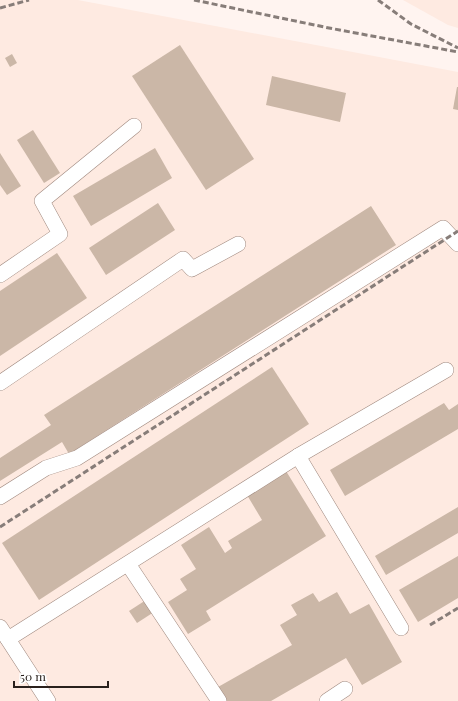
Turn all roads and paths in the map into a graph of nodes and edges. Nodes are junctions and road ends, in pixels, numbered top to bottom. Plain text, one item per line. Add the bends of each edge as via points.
1 (134, 126) dead end
2 (238, 244) dead end
3 (458, 244) edge
4 (0, 275) edge
5 (446, 370) dead end
6 (0, 383) edge
7 (298, 456) junction
8 (0, 497) edge
9 (128, 564) junction
10 (401, 628) dead end
11 (4, 633) edge
12 (346, 689) dead end
13 (48, 701) edge
14 (219, 701) edge
15 (327, 701) edge

1 - 4 lane via 42,201 60,234
2 - 6 lane via 192,269 183,259
3 - 8 lane via 443,228 77,458 46,468
5 - 7 lane
7 - 9 lane
7 - 10 lane
9 - 11 lane
9 - 14 lane
11 - 13 lane
12 - 15 lane

